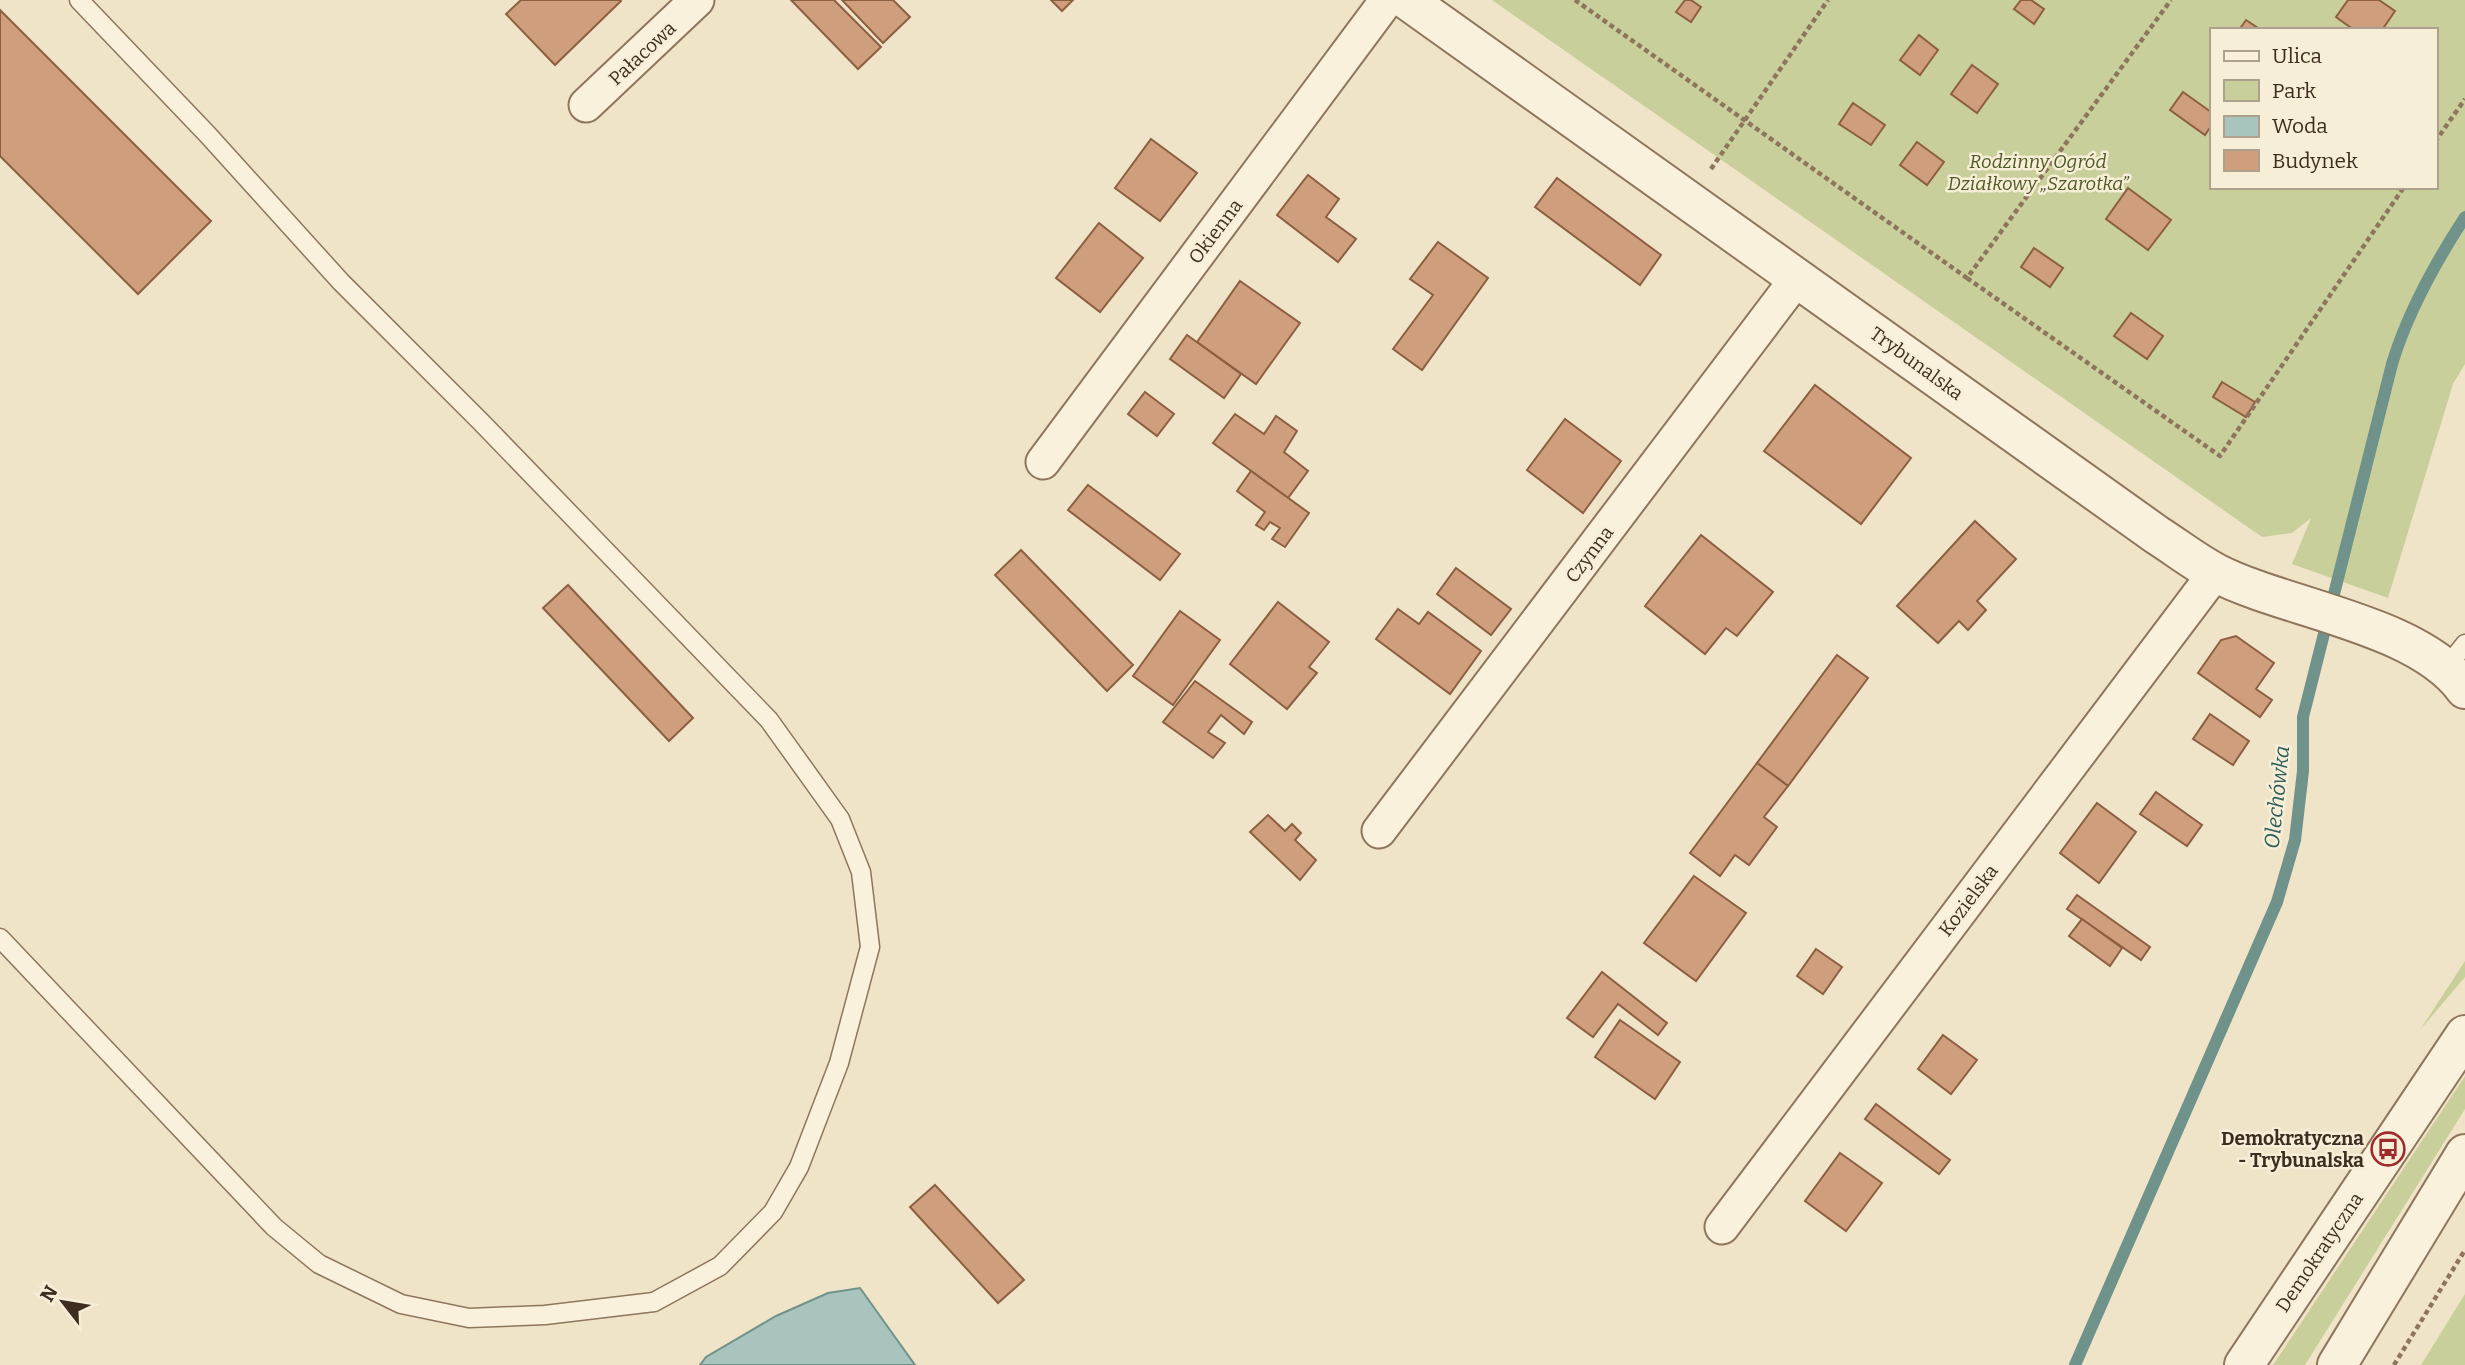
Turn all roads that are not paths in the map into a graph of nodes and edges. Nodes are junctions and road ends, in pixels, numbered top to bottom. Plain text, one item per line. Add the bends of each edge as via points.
1 (79, 0) edge
2 (697, 0) edge
3 (1387, 0) edge
4 (1407, 0) edge
5 (586, 105) dead end
6 (1798, 277) junction
7 (1043, 462) dead end
8 (2215, 573) junction
9 (2459, 670) edge
10 (1379, 831) dead end
11 (0, 938) edge
12 (2465, 1035) edge
13 (2465, 1154) edge
14 (1722, 1227) dead end
15 (2244, 1365) edge
16 (2337, 1365) edge

1 - 11 lane via 341,282 769,720 840,819 861,872 870,947 839,1063 799,1167 773,1212 720,1266 654,1302 469,1318 401,1304 319,1264 274,1227
2 - 5 street, Pałacowa
3 - 7 street, Okienna
4 - 6 street, Trybunalska
6 - 8 street, Trybunalska
6 - 10 street, Czynna
8 - 9 street, Trybunalska via 2364,625
8 - 14 street, Kozielska
12 - 15 street, Demokratyczna
13 - 16 street

